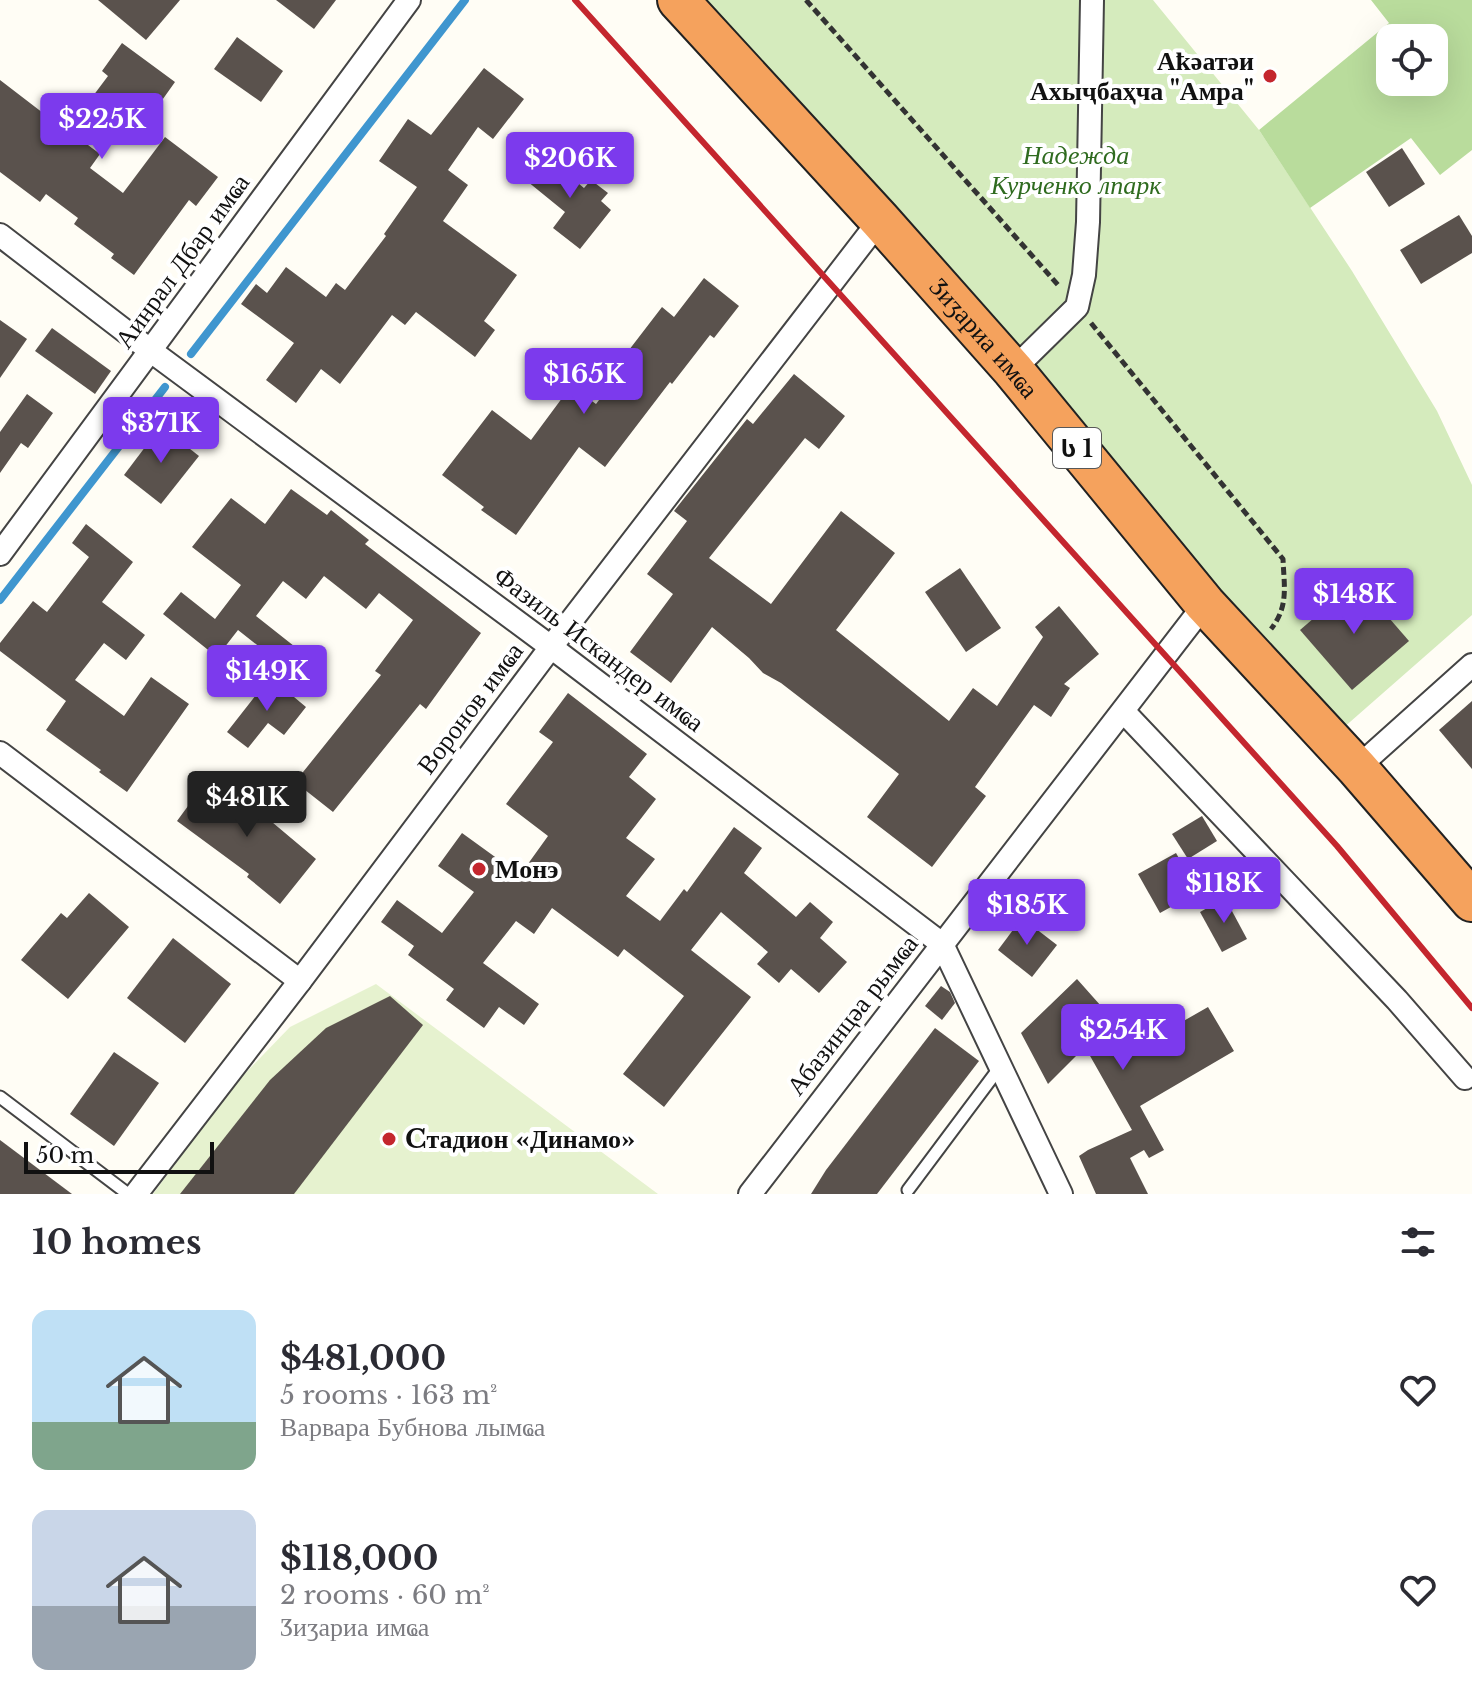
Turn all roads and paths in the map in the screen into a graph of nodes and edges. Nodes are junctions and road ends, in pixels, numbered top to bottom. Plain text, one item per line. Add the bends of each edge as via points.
1 (409, 0) edge
2 (678, 0) edge
3 (1092, 0) edge
4 (880, 220) junction
5 (0, 235) edge
6 (151, 351) junction
7 (1013, 370) junction
8 (0, 554) edge
9 (1205, 604) junction
10 (551, 647) junction
11 (1472, 665) edge
12 (1124, 712) junction
13 (0, 753) edge
14 (1357, 768) junction
15 (1472, 901) edge
16 (942, 944) junction
17 (300, 981) junction
18 (1000, 1066) junction
19 (1465, 1078) dead end
20 (0, 1097) edge
21 (908, 1190) dead end
22 (128, 1194) edge
23 (136, 1194) edge
24 (750, 1194) edge
25 (1061, 1194) edge

1 - 6 street, Аинрал Дбар имҩа
2 - 4 highway, Ӡиӡариа имҩа / ს 1
3 - 7 street via 1084,275 1077,307
4 - 7 highway, Ӡиӡариа имҩа / ს 1
4 - 10 street, Воронов имҩа
5 - 6 street, Фазиль Искандер имҩа
6 - 8 street, Аинрал Дбар имҩа
6 - 10 street, Фазиль Искандер имҩа
7 - 9 highway, Ӡиӡариа имҩа / ს 1
9 - 12 street, Абазинцәа рымҩа
9 - 14 highway, Ӡиӡариа имҩа / ს 1
10 - 16 street, Фазиль Искандер имҩа
10 - 17 street, Воронов имҩа
11 - 14 street
12 - 16 street, Абазинцәа рымҩа
12 - 19 street
13 - 17 street
14 - 15 highway, Ӡиӡариа имҩа / ს 1
16 - 18 street, Фазиль Искандер имҩа
16 - 24 street, Абазинцәа рымҩа
17 - 23 street, Воронов имҩа
18 - 21 lane
18 - 25 street, Фазиль Искандер имҩа
20 - 22 lane

